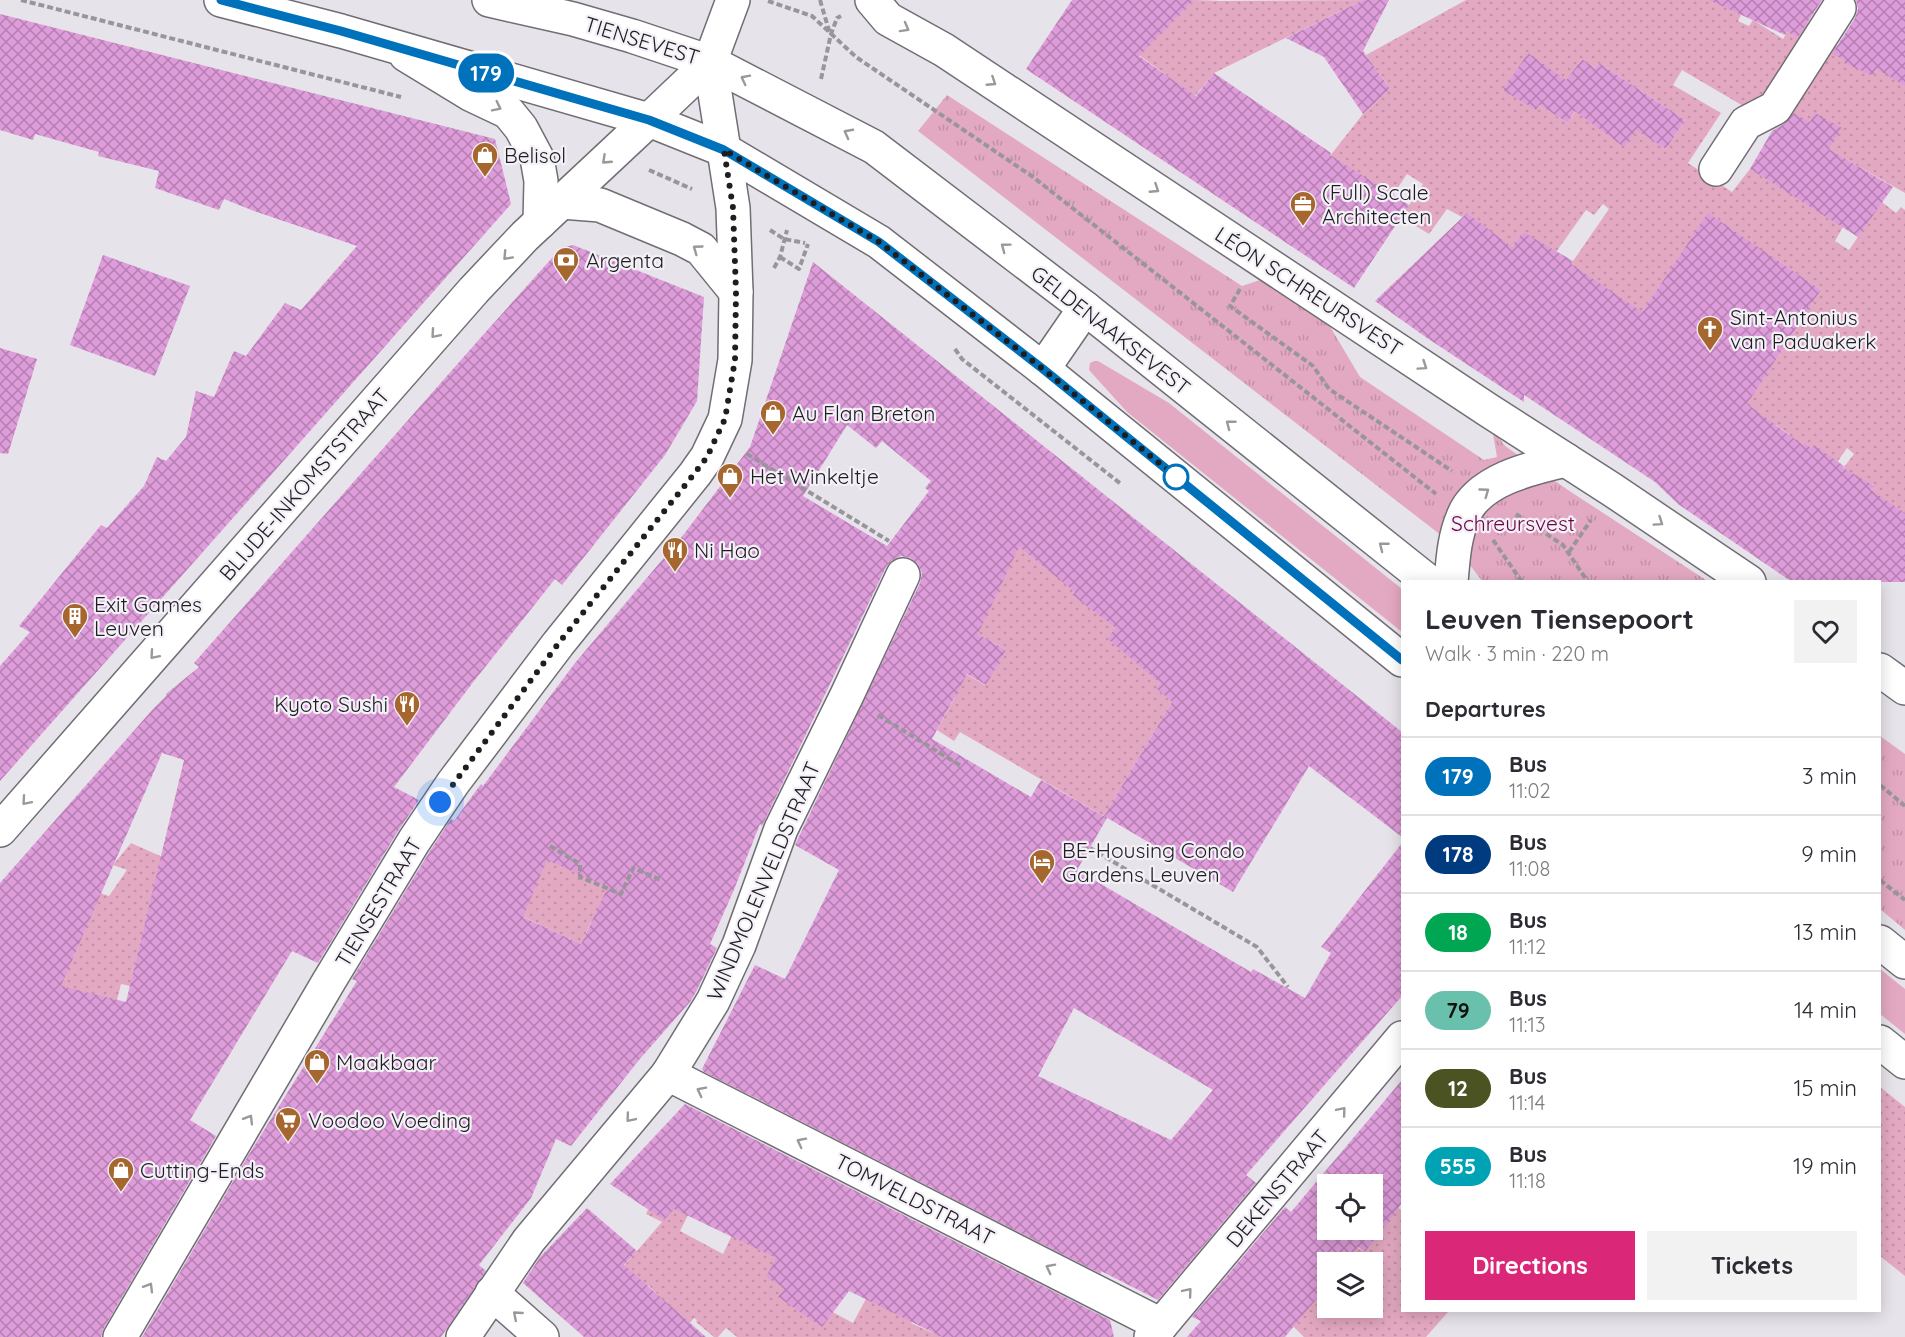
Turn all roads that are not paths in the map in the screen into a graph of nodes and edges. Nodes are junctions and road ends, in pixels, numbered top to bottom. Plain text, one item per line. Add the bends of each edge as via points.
1 (221, 0) edge
2 (489, 0) edge
3 (734, 0) edge
4 (872, 0) edge
5 (1839, 8) dead end
6 (570, 10) edge
7 (392, 46) junction
8 (710, 62) junction
9 (779, 97) joint
10 (649, 120) junction
11 (724, 150) junction
12 (1716, 169) dead end
13 (551, 212) junction
14 (736, 292) junction
15 (1085, 308) junction
16 (1043, 369) junction
17 (1566, 460) junction
18 (903, 575) road end
19 (1426, 580) edge
20 (1451, 580) edge
21 (1746, 580) edge
22 (1401, 659) edge
23 (1881, 671) edge
24 (1905, 688) edge
25 (0, 830) edge
26 (1881, 943) edge
27 (1905, 962) edge
28 (1401, 1039) edge
29 (1881, 1043) edge
30 (1905, 1062) edge
31 (668, 1074) junction
32 (492, 1293) junction
33 (1156, 1331) edge
34 (120, 1337) edge
35 (463, 1337) edge
36 (542, 1337) edge

1 - 7 street
2 - 6 street, TIENSEVEST
3 - 8 street
4 -> 17 street, LÉON SCHREURSVEST via 888,19 944,50
5 - 12 street via 1775,108 1746,123
6 - 8 street, TIENSEVEST
7 - 10 street
7 -> 13 street via 470,94 508,112 537,158
9 -> 8 street, TIENSEVEST
8 - 10 street, BLIJDE-INKOMSTSTRAAT
8 - 11 street, TIENSESTRAAT
15 -> 9 street, GELDENAAKSEVEST via 874,147
10 - 11 street
10 -> 13 street, BLIJDE-INKOMSTSTRAAT
11 - 14 street, TIENSESTRAAT via 733,208
11 - 16 street via 879,242
14 -> 13 street via 701,249 682,239 600,205
13 -> 25 street, BLIJDE-INKOMSTSTRAAT via 474,291
34 -> 14 street, TIENSESTRAAT via 421,832 558,644 707,457 725,419 735,360
15 - 16 street
19 -> 15 street, GELDENAAKSEVEST
16 - 22 street
20 -> 17 street via 1459,528 1472,502 1506,478
17 -> 21 street, LÉON SCHREURSVEST
18 - 31 street, WINDMOLENVELDSTRAAT via 781,829 735,954 713,1001
23 - 24 street
26 - 27 street
33 -> 28 street, DEKENSTRAAT
29 - 30 street
31 -> 32 street, WINDMOLENVELDSTRAAT via 553,1209
33 -> 31 street, TOMVELDSTRAAT
32 - 35 street, WINDMOLENVELDSTRAAT
36 -> 32 street

